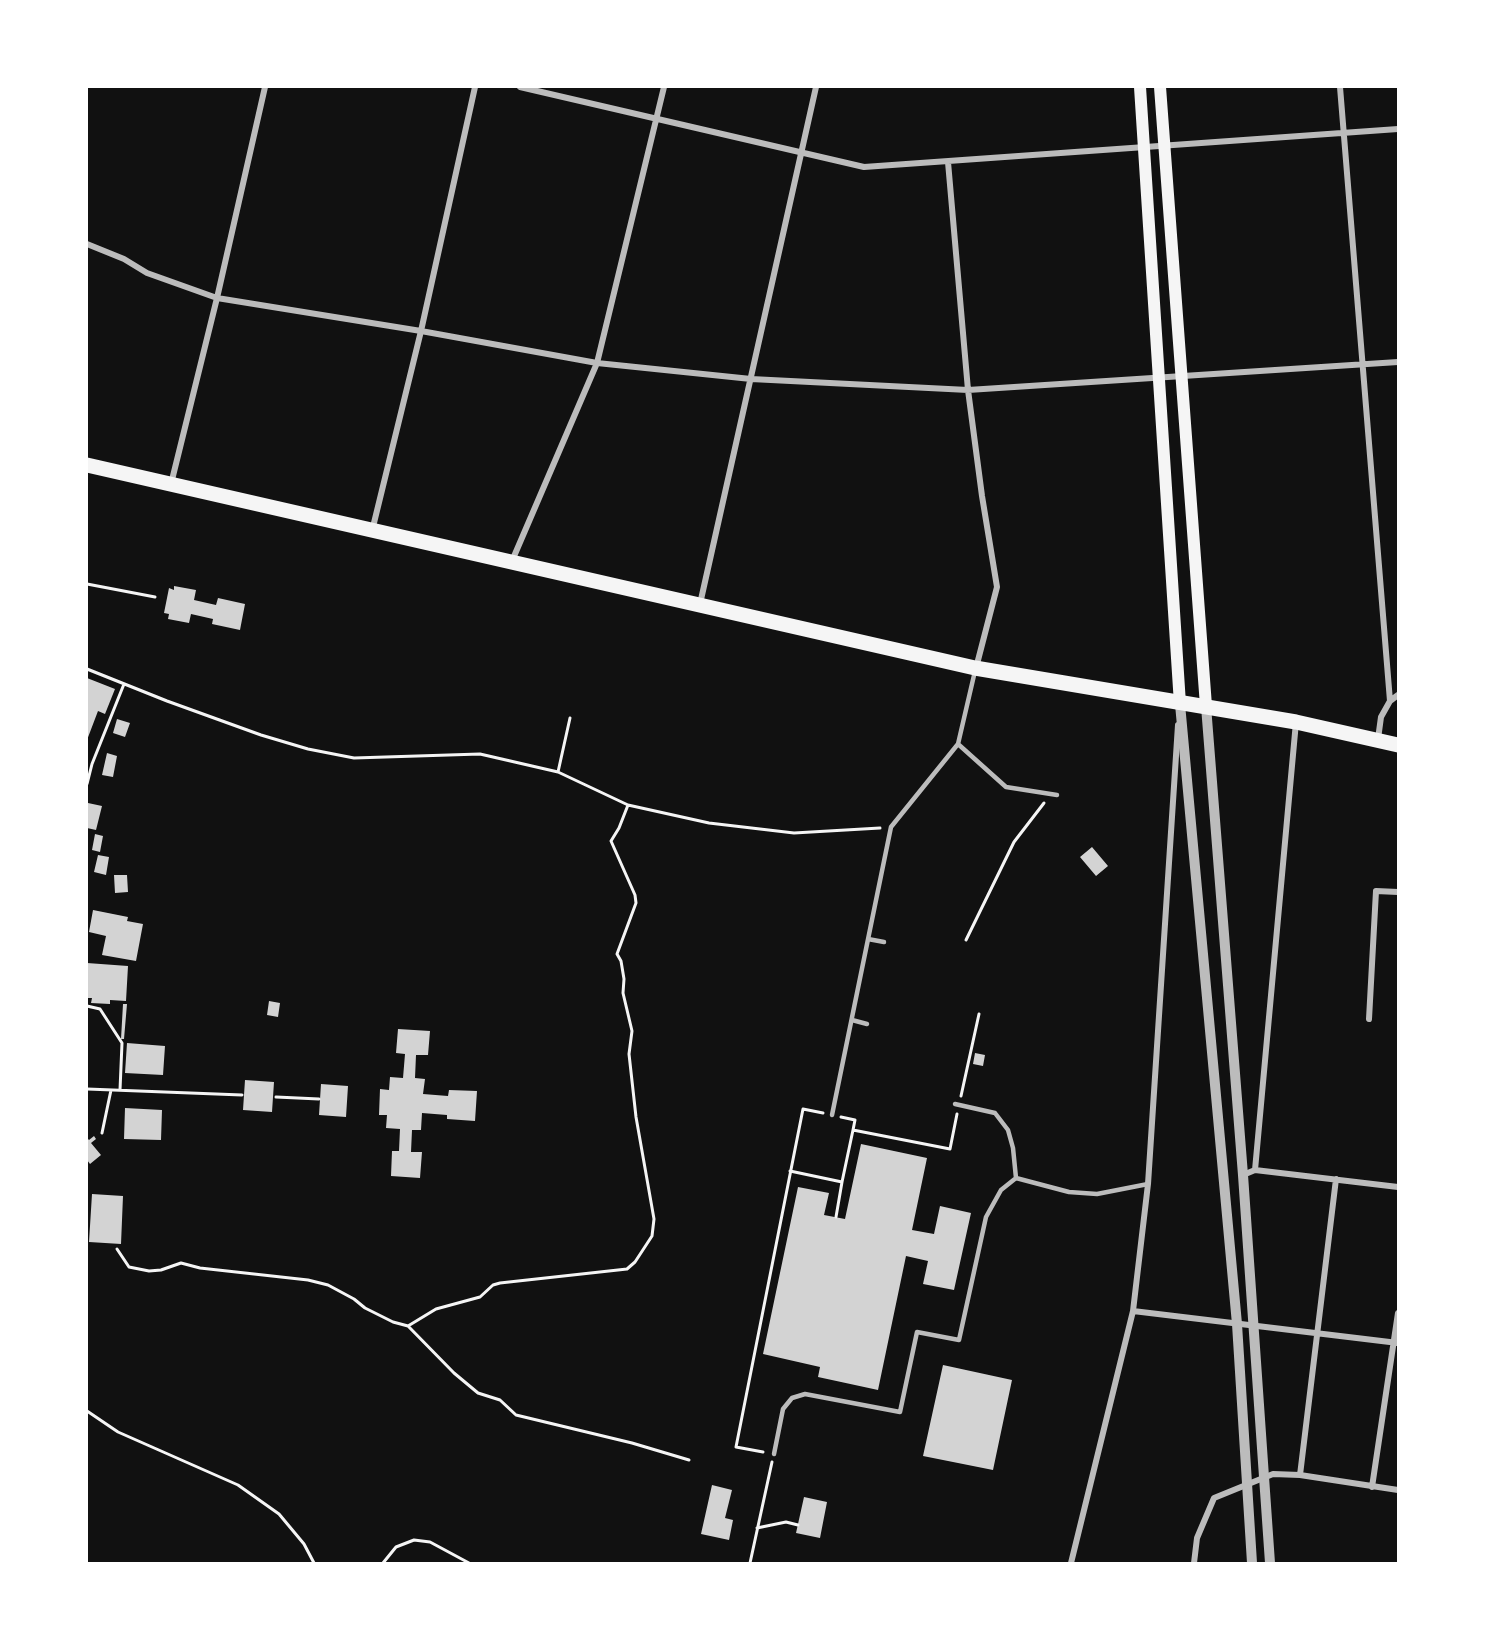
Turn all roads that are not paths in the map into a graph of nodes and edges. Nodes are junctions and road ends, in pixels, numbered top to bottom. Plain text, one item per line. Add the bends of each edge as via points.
1 (265, 87) edge
2 (475, 87) edge
3 (520, 87) edge
4 (664, 87) edge
5 (816, 87) edge
6 (1140, 87) edge
7 (1160, 87) edge
8 (1340, 87) edge
9 (657, 120) junction
10 (1398, 129) edge
11 (1343, 133) junction
12 (1164, 146) junction
13 (1144, 148) junction
14 (802, 153) junction
15 (948, 162) junction
16 (87, 244) edge
17 (217, 298) junction
18 (421, 331) junction
19 (1398, 362) edge
20 (597, 363) junction
21 (1362, 364) junction
22 (1181, 377) junction
23 (1158, 378) junction
24 (751, 379) junction
25 (968, 390) junction
26 (87, 465) edge
27 (171, 484) junction
28 (372, 531) junction
29 (512, 562) junction
30 (700, 604) junction
31 (975, 668) junction
32 (1398, 695) edge
33 (1390, 701) junction
34 (1180, 704) junction
35 (1206, 706) junction
36 (1296, 722) junction
37 (1378, 740) junction
38 (958, 744) junction
39 (1398, 745) edge
40 (1054, 795) road end
41 (1398, 892) edge
42 (868, 939) junction
43 (884, 942) dead end
44 (1369, 1019) dead end
45 (852, 1020) junction
46 (867, 1024) dead end
47 (957, 1104) road end
48 (832, 1115) road end
49 (1255, 1170) junction
50 (1243, 1175) junction
51 (1016, 1178) junction
52 (1336, 1179) junction
53 (1148, 1184) junction
54 (1398, 1187) edge
55 (1133, 1311) junction
56 (1398, 1313) edge
57 (1237, 1323) junction
58 (1253, 1326) junction
59 (1317, 1334) junction
60 (1396, 1343) edge
61 (774, 1454) road end
62 (1300, 1475) junction
63 (1263, 1479) junction
64 (1246, 1486) junction
65 (1372, 1487) junction
66 (1398, 1490) edge
67 (1071, 1563) edge
68 (1194, 1563) edge
69 (1252, 1563) edge
70 (1270, 1563) edge

1 - 17 street
2 - 18 street
3 - 9 street
4 - 9 street
5 - 14 street
6 - 13 main road
7 - 12 main road
8 - 11 street
9 - 14 street
9 - 20 street
10 - 11 street
11 - 12 street
11 - 21 street
12 - 13 street
12 - 22 main road
13 - 15 street
13 - 23 main road
14 - 15 street via 864,167
14 - 24 street
15 - 25 street
16 - 17 street via 147,273
17 - 18 street
17 - 27 street
18 - 20 street
18 - 28 street
19 - 21 street
20 - 24 street
20 - 29 street
21 - 22 street
21 - 33 street
22 - 23 street
22 - 35 main road
23 - 25 street
23 - 34 main road
24 - 25 street
24 - 30 street
25 - 31 street via 997,587
26 - 27 main road
27 - 28 main road
28 - 29 main road
29 - 30 main road
30 - 31 main road
31 - 34 main road
31 - 38 lane
32 - 33 street
33 - 37 street
34 - 35 main road
34 - 53 street
34 - 57 street
35 - 36 main road
35 - 50 street
36 - 37 main road
36 - 49 street
37 - 39 main road
38 - 40 lane via 1006,787
38 - 42 lane via 891,827
41 - 44 street via 1376,891
42 - 43 lane
42 - 45 lane
45 - 46 lane
45 - 48 lane
47 - 51 lane via 995,1113 1008,1130
49 - 50 street
49 - 52 street
50 - 58 street
51 - 53 lane via 1069,1192 1097,1194
51 - 61 lane via 1000,1190 986,1217 959,1340 916,1332 900,1412 805,1394 792,1398 783,1410
52 - 54 street
52 - 59 street
53 - 55 street
55 - 57 street
55 - 67 street
56 - 60 street
57 - 58 street
57 - 64 street
58 - 59 street
58 - 63 street
59 - 60 street
59 - 62 street
60 - 65 street
62 - 63 street via 1273,1474
62 - 65 street
63 - 64 street
63 - 70 street
64 - 68 street via 1214,1498 1197,1538
64 - 69 street
65 - 66 street

